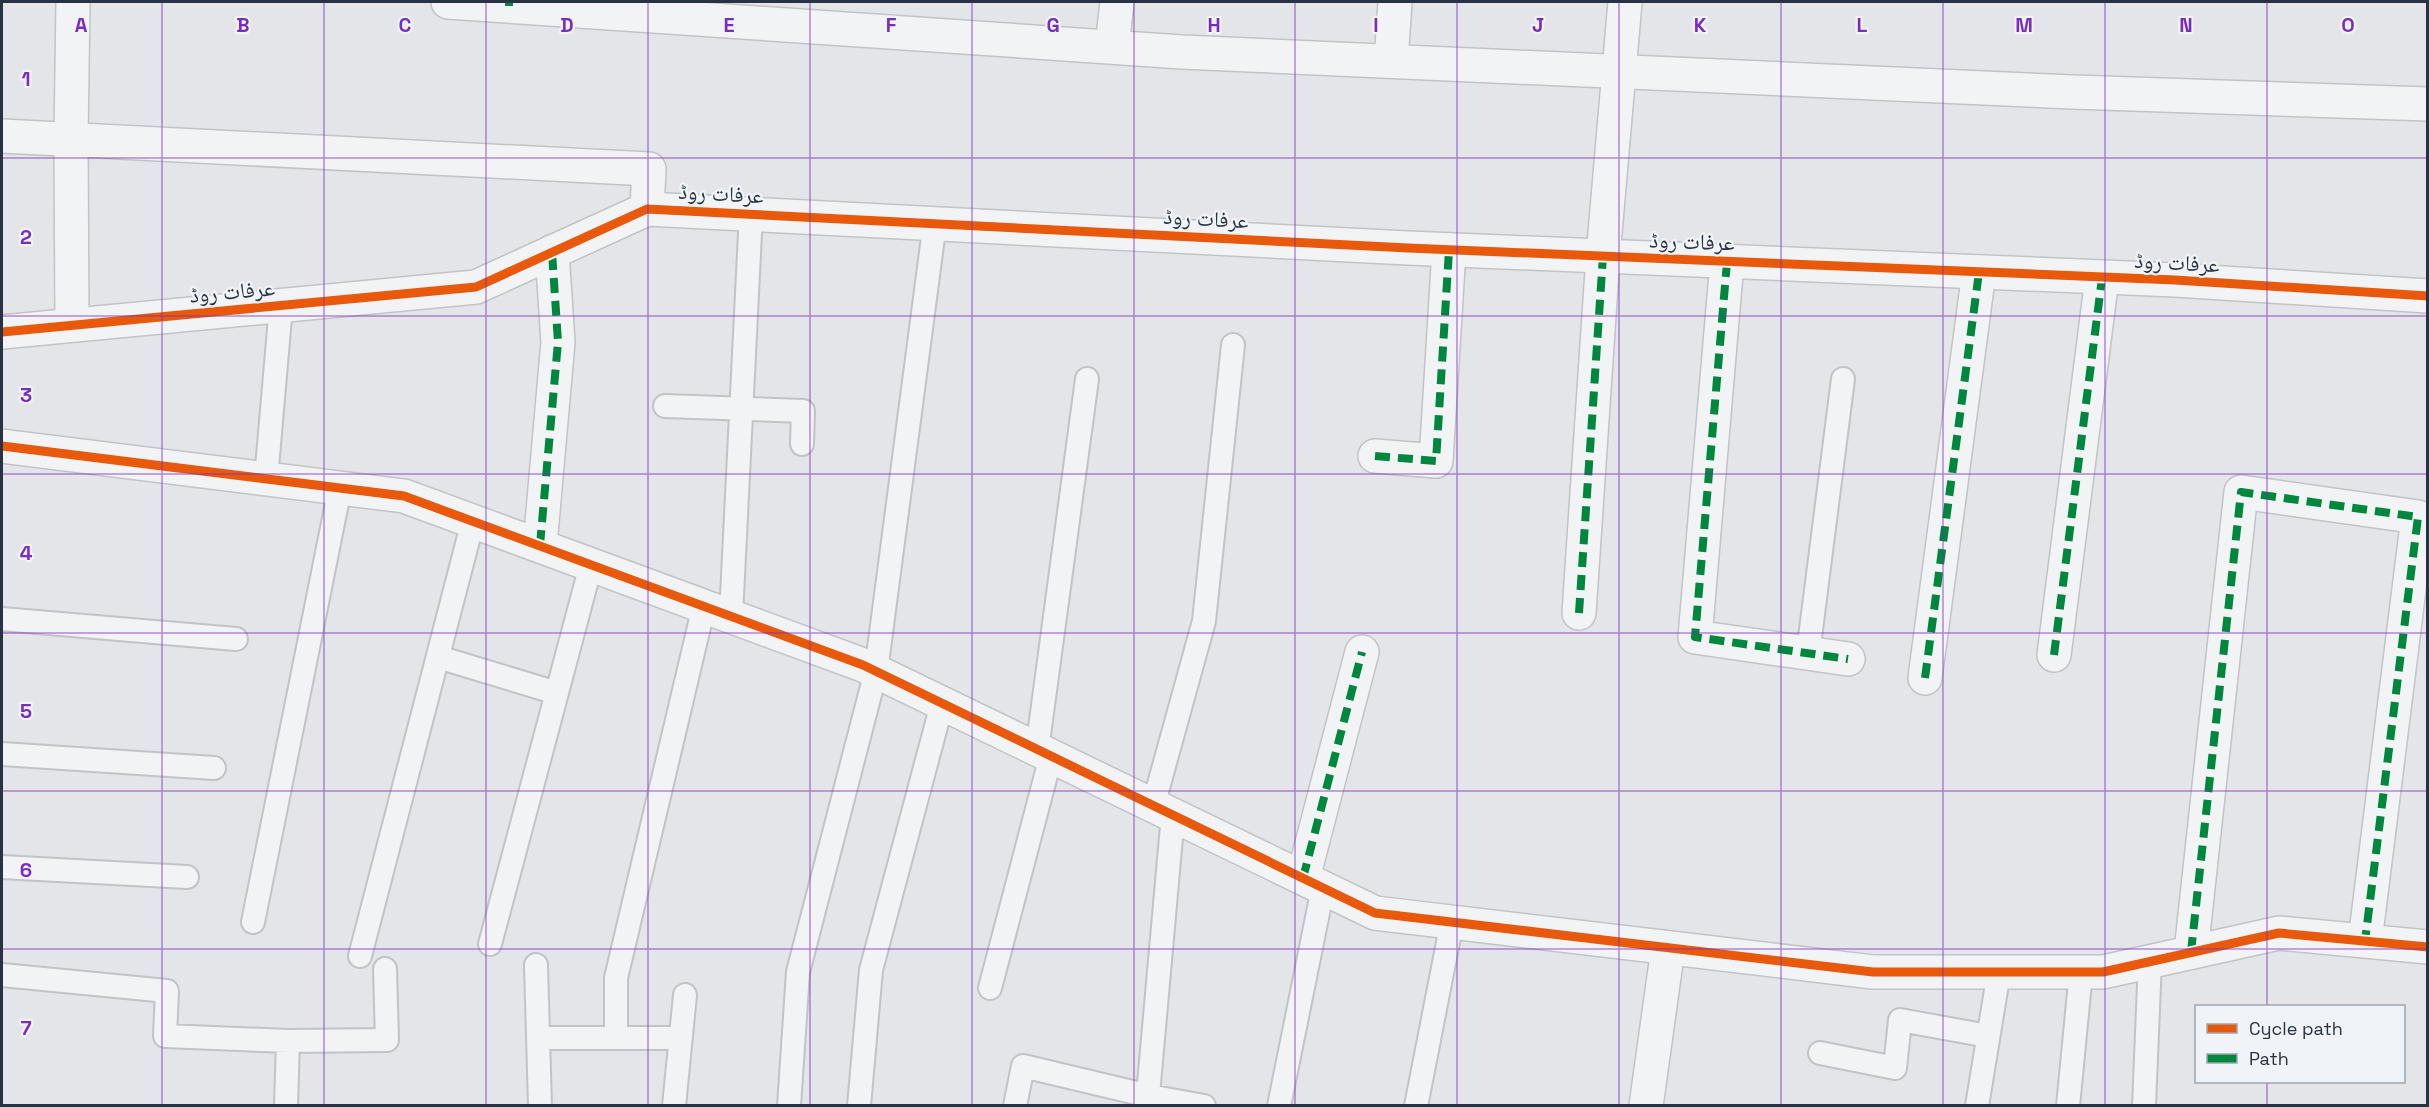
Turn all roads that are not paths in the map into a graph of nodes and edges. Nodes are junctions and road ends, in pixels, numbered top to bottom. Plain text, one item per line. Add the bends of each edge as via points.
1 (73, 2) edge
2 (448, 2) edge
3 (1117, 2) edge
4 (1395, 2) edge
5 (1625, 2) edge
6 (509, 4) edge
7 (718, 11) edge
8 (1112, 47) junction
9 (1391, 61) junction
10 (1619, 71) junction
11 (2427, 104) edge
12 (2, 136) edge
13 (71, 139) junction
14 (647, 209) junction
15 (751, 213) junction
16 (935, 222) junction
17 (1449, 249) junction
18 (552, 252) junction
19 (1603, 256) junction
20 (1727, 262) junction
21 (1979, 272) junction
22 (2102, 278) junction
23 (2427, 296) edge
24 (281, 306) junction
25 (72, 325) junction
26 (2, 332) edge
27 (1233, 345) dead end
28 (1087, 380) dead end
29 (1843, 380) dead end
30 (665, 406) dead end
31 (742, 408) junction
32 (802, 444) dead end
33 (2, 446) edge
34 (1375, 456) dead end
35 (266, 478) junction
36 (339, 488) junction
37 (473, 521) junction
38 (540, 546) junction
39 (591, 565) junction
40 (718, 611) junction
41 (1579, 613) dead end
42 (2, 619) edge
43 (236, 639) dead end
44 (1362, 652) dead end
45 (1808, 653) junction
46 (2054, 655) dead end
47 (438, 657) junction
48 (1848, 659) dead end
49 (876, 671) junction
50 (1925, 678) dead end
51 (557, 693) junction
52 (942, 704) junction
53 (1044, 753) junction
54 (2, 754) edge
55 (214, 768) dead end
56 (1163, 811) junction
57 (2, 867) edge
58 (187, 877) dead end
59 (1313, 883) junction
60 (253, 922) dead end
61 (1452, 922) junction
62 (2365, 940) junction
63 (490, 944) dead end
64 (2427, 946) edge
65 (1668, 948) junction
66 (2191, 952) junction
67 (360, 956) dead end
68 (2150, 961) junction
69 (536, 965) dead end
70 (385, 969) dead end
71 (1999, 972) junction
72 (2080, 972) junction
73 (2, 975) edge
74 (990, 988) dead end
75 (685, 995) dead end
76 (1988, 1036) junction
77 (538, 1038) junction
78 (616, 1038) junction
79 (681, 1038) junction
80 (288, 1041) junction
81 (1820, 1053) dead end
82 (1148, 1101) edge
83 (286, 1106) edge
84 (540, 1106) edge
85 (674, 1106) edge
86 (789, 1106) edge
87 (859, 1106) edge
88 (1015, 1106) edge
89 (1204, 1106) edge
90 (1279, 1106) edge
91 (1416, 1106) edge
92 (1646, 1106) edge
93 (1977, 1106) edge
94 (2068, 1106) edge
95 (2144, 1106) edge

1 - 13 street
2 - 6 street
3 - 8 street
4 - 9 street
5 - 10 street
6 - 7 street
7 - 8 street
8 - 9 street
9 - 10 street
10 - 11 street
10 - 19 street
12 - 13 street
13 - 14 street via 649,168
13 - 25 street
14 - 15 street, عرفات روڈ
14 - 18 street, عرفات روڈ
15 - 16 street, عرفات روڈ
15 - 31 lane
16 - 17 street, عرفات روڈ
16 - 49 lane
17 - 19 street, عرفات روڈ
17 - 34 street via 1436,461
18 - 24 street, عرفات روڈ via 476,287
18 - 38 street via 558,342
19 - 20 street, عرفات روڈ
19 - 41 street
20 - 21 street, عرفات روڈ
20 - 45 street via 1695,637
21 - 22 street, عرفات روڈ
21 - 50 street
22 - 23 street, عرفات روڈ
22 - 46 street
24 - 25 street, عرفات روڈ
24 - 35 lane
25 - 26 street, عرفات روڈ
27 - 56 lane via 1204,621
28 - 53 lane
29 - 45 lane
30 - 31 lane
31 - 32 lane via 803,411
31 - 40 lane
33 - 35 street
35 - 36 street
36 - 37 street via 404,496
36 - 60 lane
37 - 38 street
37 - 47 lane
38 - 39 street
39 - 40 street
39 - 51 lane
40 - 49 street
40 - 78 lane via 616,978
42 - 43 lane
44 - 59 street
45 - 48 street
47 - 51 lane
47 - 67 lane
49 - 52 street
49 - 86 lane via 798,972
51 - 63 lane
52 - 53 street
52 - 87 lane via 871,970
53 - 56 street
53 - 74 lane
54 - 55 lane
56 - 59 street
56 - 82 lane
57 - 58 lane
59 - 61 street via 1375,913
59 - 90 lane
61 - 65 street
61 - 91 lane
62 - 64 street
62 - 66 street via 2279,933
62 - 66 street via 2418,517 2241,492
65 - 71 street via 1873,972
65 - 92 street
66 - 68 street
68 - 72 street via 2103,972
68 - 95 lane
69 - 77 lane
70 - 80 lane via 387,1040
71 - 72 street
71 - 76 lane
72 - 94 lane
73 - 80 lane via 167,991 165,1036
75 - 79 lane
76 - 81 lane via 1900,1020 1895,1068
76 - 93 lane
77 - 78 lane
77 - 84 lane
78 - 79 lane
79 - 85 lane
80 - 83 lane
82 - 88 lane via 1023,1066
82 - 89 lane

